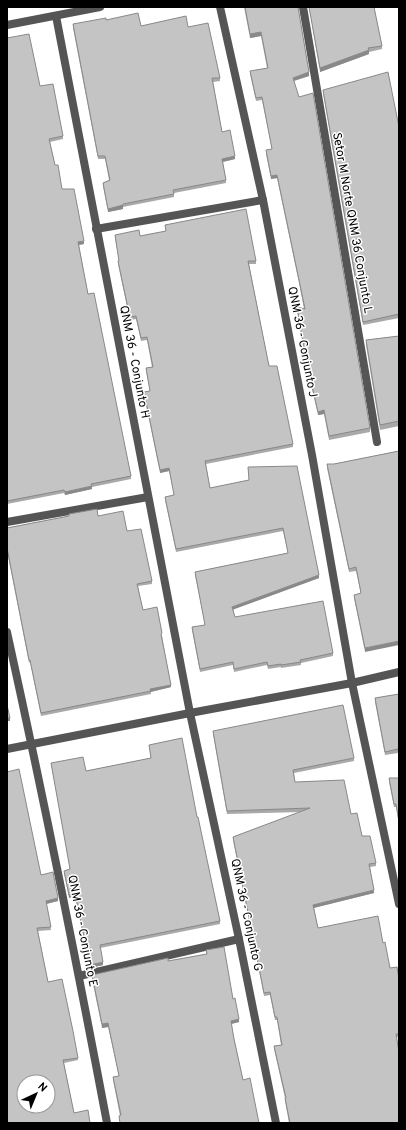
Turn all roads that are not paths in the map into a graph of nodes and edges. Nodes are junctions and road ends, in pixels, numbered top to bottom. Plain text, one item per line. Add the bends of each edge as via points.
1 (100, 7) edge
2 (220, 7) edge
3 (303, 7) edge
4 (56, 16) junction
5 (7, 25) edge
6 (263, 200) junction
7 (96, 229) junction
8 (377, 442) dead end
9 (148, 497) junction
10 (7, 522) edge
11 (7, 632) edge
12 (399, 672) edge
13 (352, 683) junction
14 (190, 713) junction
15 (32, 744) junction
16 (7, 749) edge
17 (399, 900) edge
18 (240, 939) junction
19 (79, 976) junction
20 (107, 1123) edge
21 (276, 1123) edge

1 - 4 street
2 - 6 street, QNM 36 - Conjunto J
3 - 8 street, Setor M Norte QNM 36 Conjunto L
4 - 5 street
4 - 7 street, QNM 36 - Conjunto H
6 - 7 street
6 - 13 street, QNM 36 - Conjunto J
7 - 9 street, QNM 36 - Conjunto H
9 - 10 street
9 - 14 street, QNM 36 - Conjunto H
11 - 15 street, QNM 36 - Conjunto E
12 - 13 street
13 - 14 street
13 - 17 street, QNM 36 - Conjunto J
14 - 15 street
14 - 18 street, QNM 36 - Conjunto G
15 - 16 street
15 - 19 street, QNM 36 - Conjunto E
18 - 19 street
18 - 21 street, QNM 36 - Conjunto G
19 - 20 street, QNM 36 - Conjunto E

